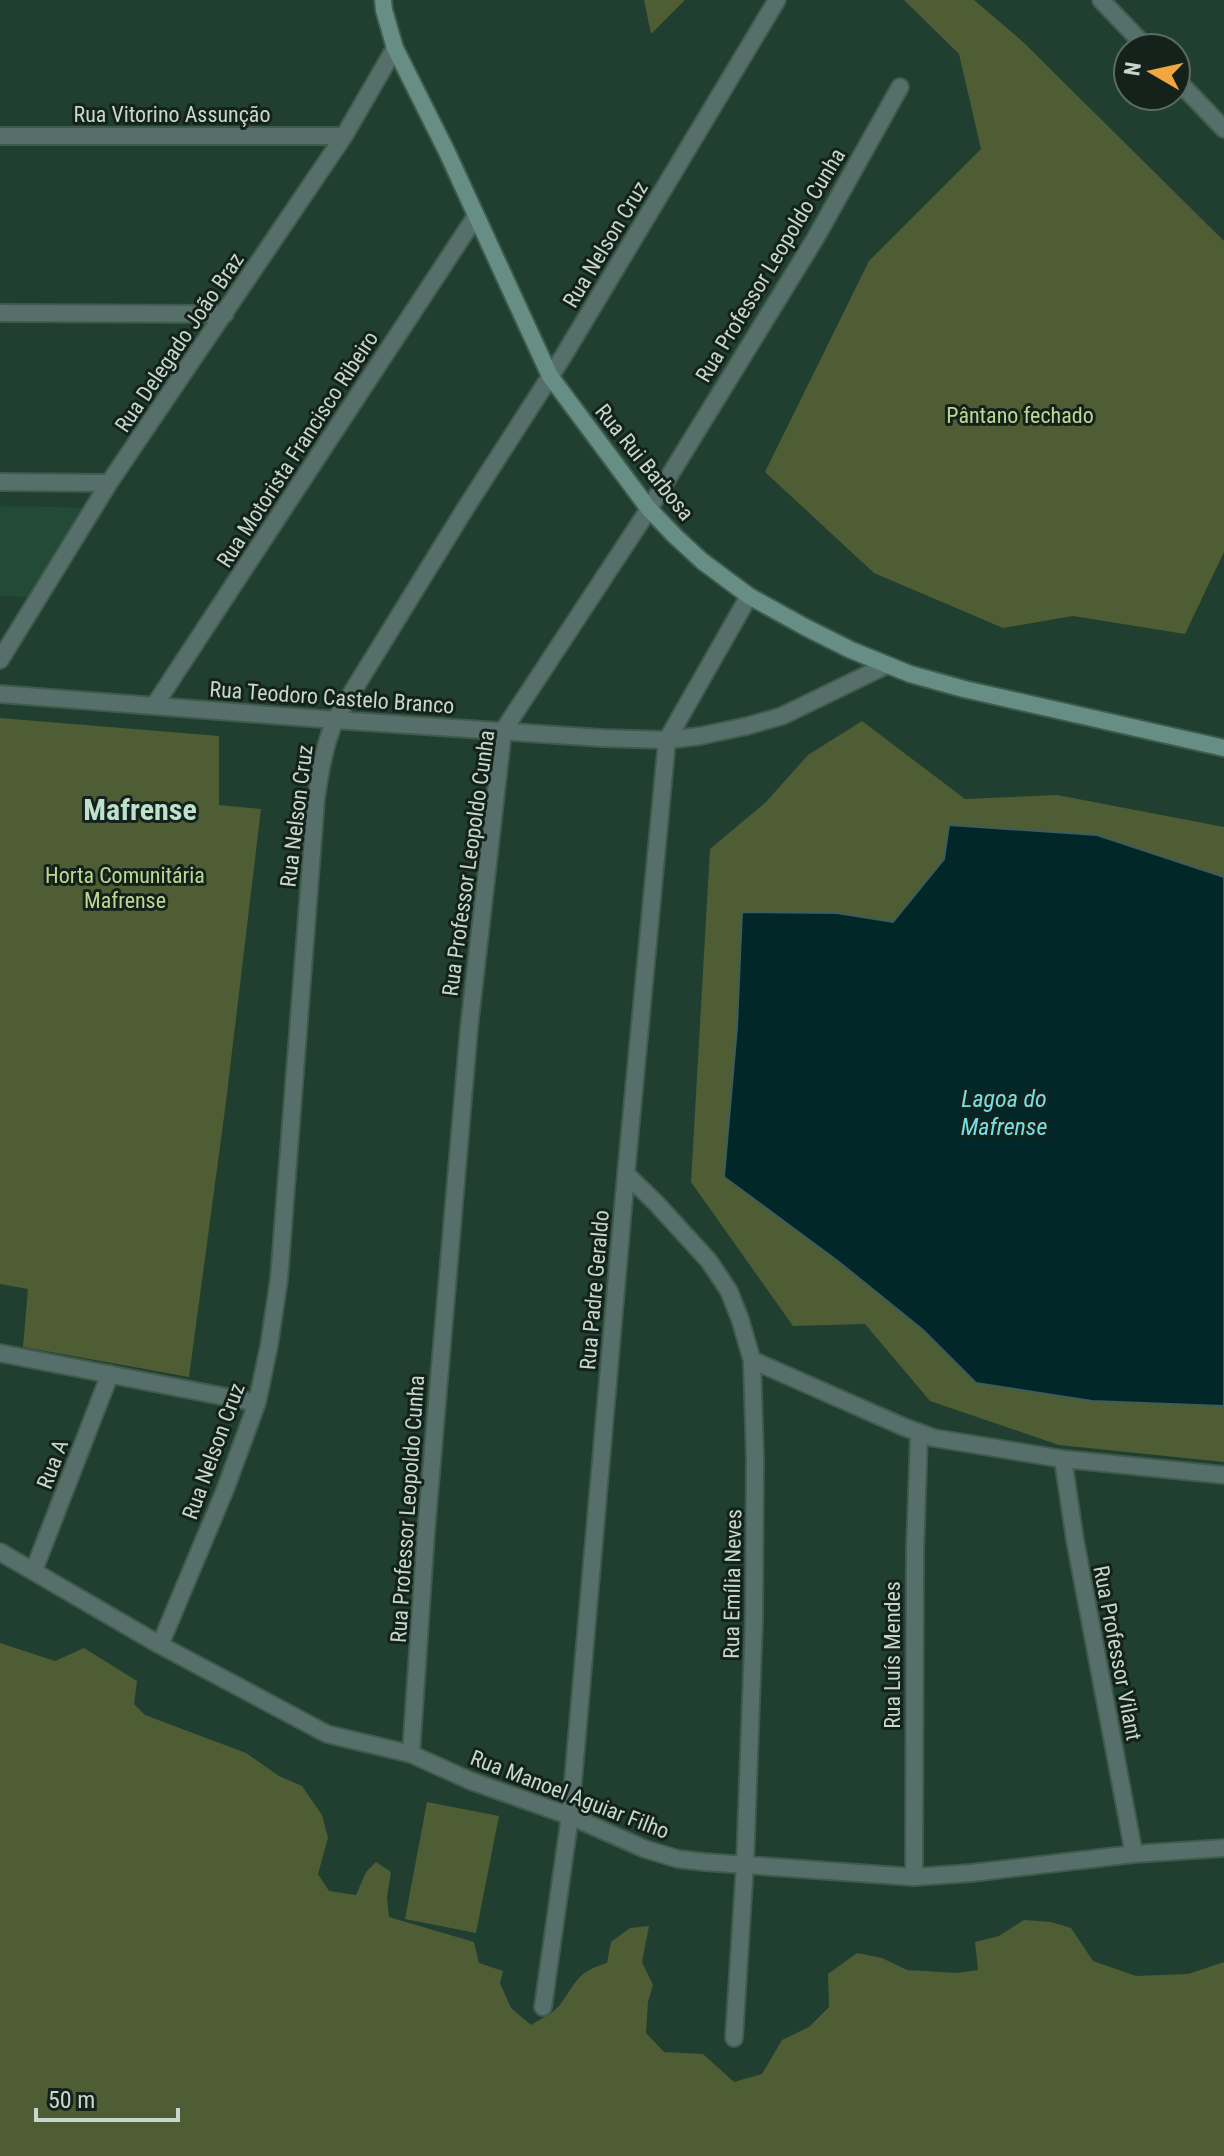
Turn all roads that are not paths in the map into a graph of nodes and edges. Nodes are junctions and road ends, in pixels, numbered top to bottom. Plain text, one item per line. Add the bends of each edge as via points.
1 (777, 0) edge
2 (1101, 0) edge
3 (379, 3) edge
4 (1132, 32) edge
5 (395, 48) junction
6 (900, 87) dead end
7 (1192, 96) edge
8 (1224, 129) edge
9 (0, 136) edge
10 (344, 136) junction
11 (476, 216) junction
12 (0, 313) edge
13 (225, 314) junction
14 (550, 376) junction
15 (0, 482) edge
16 (109, 483) junction
17 (649, 509) junction
18 (749, 596) junction
19 (0, 660) edge
20 (887, 665) junction
21 (0, 694) edge
22 (154, 706) junction
23 (335, 720) junction
24 (503, 731) junction
25 (667, 740) junction
26 (1224, 748) edge
27 (626, 1174) junction
28 (0, 1353) edge
29 (752, 1360) junction
30 (110, 1374) junction
31 (257, 1403) junction
32 (919, 1434) junction
33 (1063, 1459) junction
34 (1224, 1475) edge
35 (0, 1552) edge
36 (34, 1570) junction
37 (160, 1645) junction
38 (411, 1754) junction
39 (570, 1816) junction
40 (1224, 1848) edge
41 (1134, 1854) junction
42 (745, 1864) junction
43 (914, 1877) junction
44 (543, 2007) dead end
45 (734, 2038) dead end

1 - 14 street, Rua Nelson Cruz
2 - 4 street
3 - 5 street, Rua Rui Barbosa
5 - 10 street, Rua Delegado João Braz
5 - 11 street, Rua Rui Barbosa
6 - 17 street, Rua Professor Leopoldo Cunha via 815,239
7 - 8 street
9 - 10 street, Rua Vitorino Assunção
10 - 13 street, Rua Delegado João Braz
11 - 14 street, Rua Rui Barbosa
11 - 22 street, Rua Motorista Francisco Ribeiro
12 - 13 street
13 - 16 street, Rua Delegado João Braz
14 - 17 street, Rua Rui Barbosa
14 - 23 street, Rua Nelson Cruz
15 - 16 street
16 - 19 street, Rua Delegado João Braz
17 - 18 street, Rua Rui Barbosa via 702,561
17 - 24 street, Rua Professor Leopoldo Cunha
18 - 20 street, Rua Rui Barbosa
18 - 25 street, Rua Padre Geraldo
20 - 25 street, Rua Teodoro Castelo Branco via 782,716
20 - 26 street, Rua Rui Barbosa via 964,689
21 - 22 street, Rua Teodoro Castelo Branco
22 - 23 street, Rua Teodoro Castelo Branco
23 - 24 street, Rua Teodoro Castelo Branco
23 - 31 street, Rua Nelson Cruz via 320,766 279,1279
24 - 25 street, Rua Teodoro Castelo Branco
24 - 38 street, Rua Professor Leopoldo Cunha via 469,1028
25 - 27 street, Rua Padre Geraldo
27 - 29 street, Rua Emília Neves via 709,1261 729,1291
27 - 39 street, Rua Padre Geraldo
28 - 30 street
29 - 32 street
29 - 42 street, Rua Emília Neves via 754,1619
30 - 31 street
30 - 36 street, Rua A
31 - 37 street, Rua Nelson Cruz
32 - 33 street
32 - 43 street, Rua Luís Mendes
33 - 34 street
33 - 41 street, Rua Professor Vilant
35 - 36 street, Rua Manoel Aguiar Filho
36 - 37 street, Rua Manoel Aguiar Filho
37 - 38 street, Rua Manoel Aguiar Filho via 327,1734
38 - 39 street, Rua Manoel Aguiar Filho
39 - 42 street, Rua Manoel Aguiar Filho via 678,1859
39 - 44 street, Rua Padre Geraldo
40 - 41 street, Rua Manoel Aguiar Filho
41 - 43 street, Rua Manoel Aguiar Filho
42 - 43 street, Rua Manoel Aguiar Filho
42 - 45 street, Rua Emília Neves

